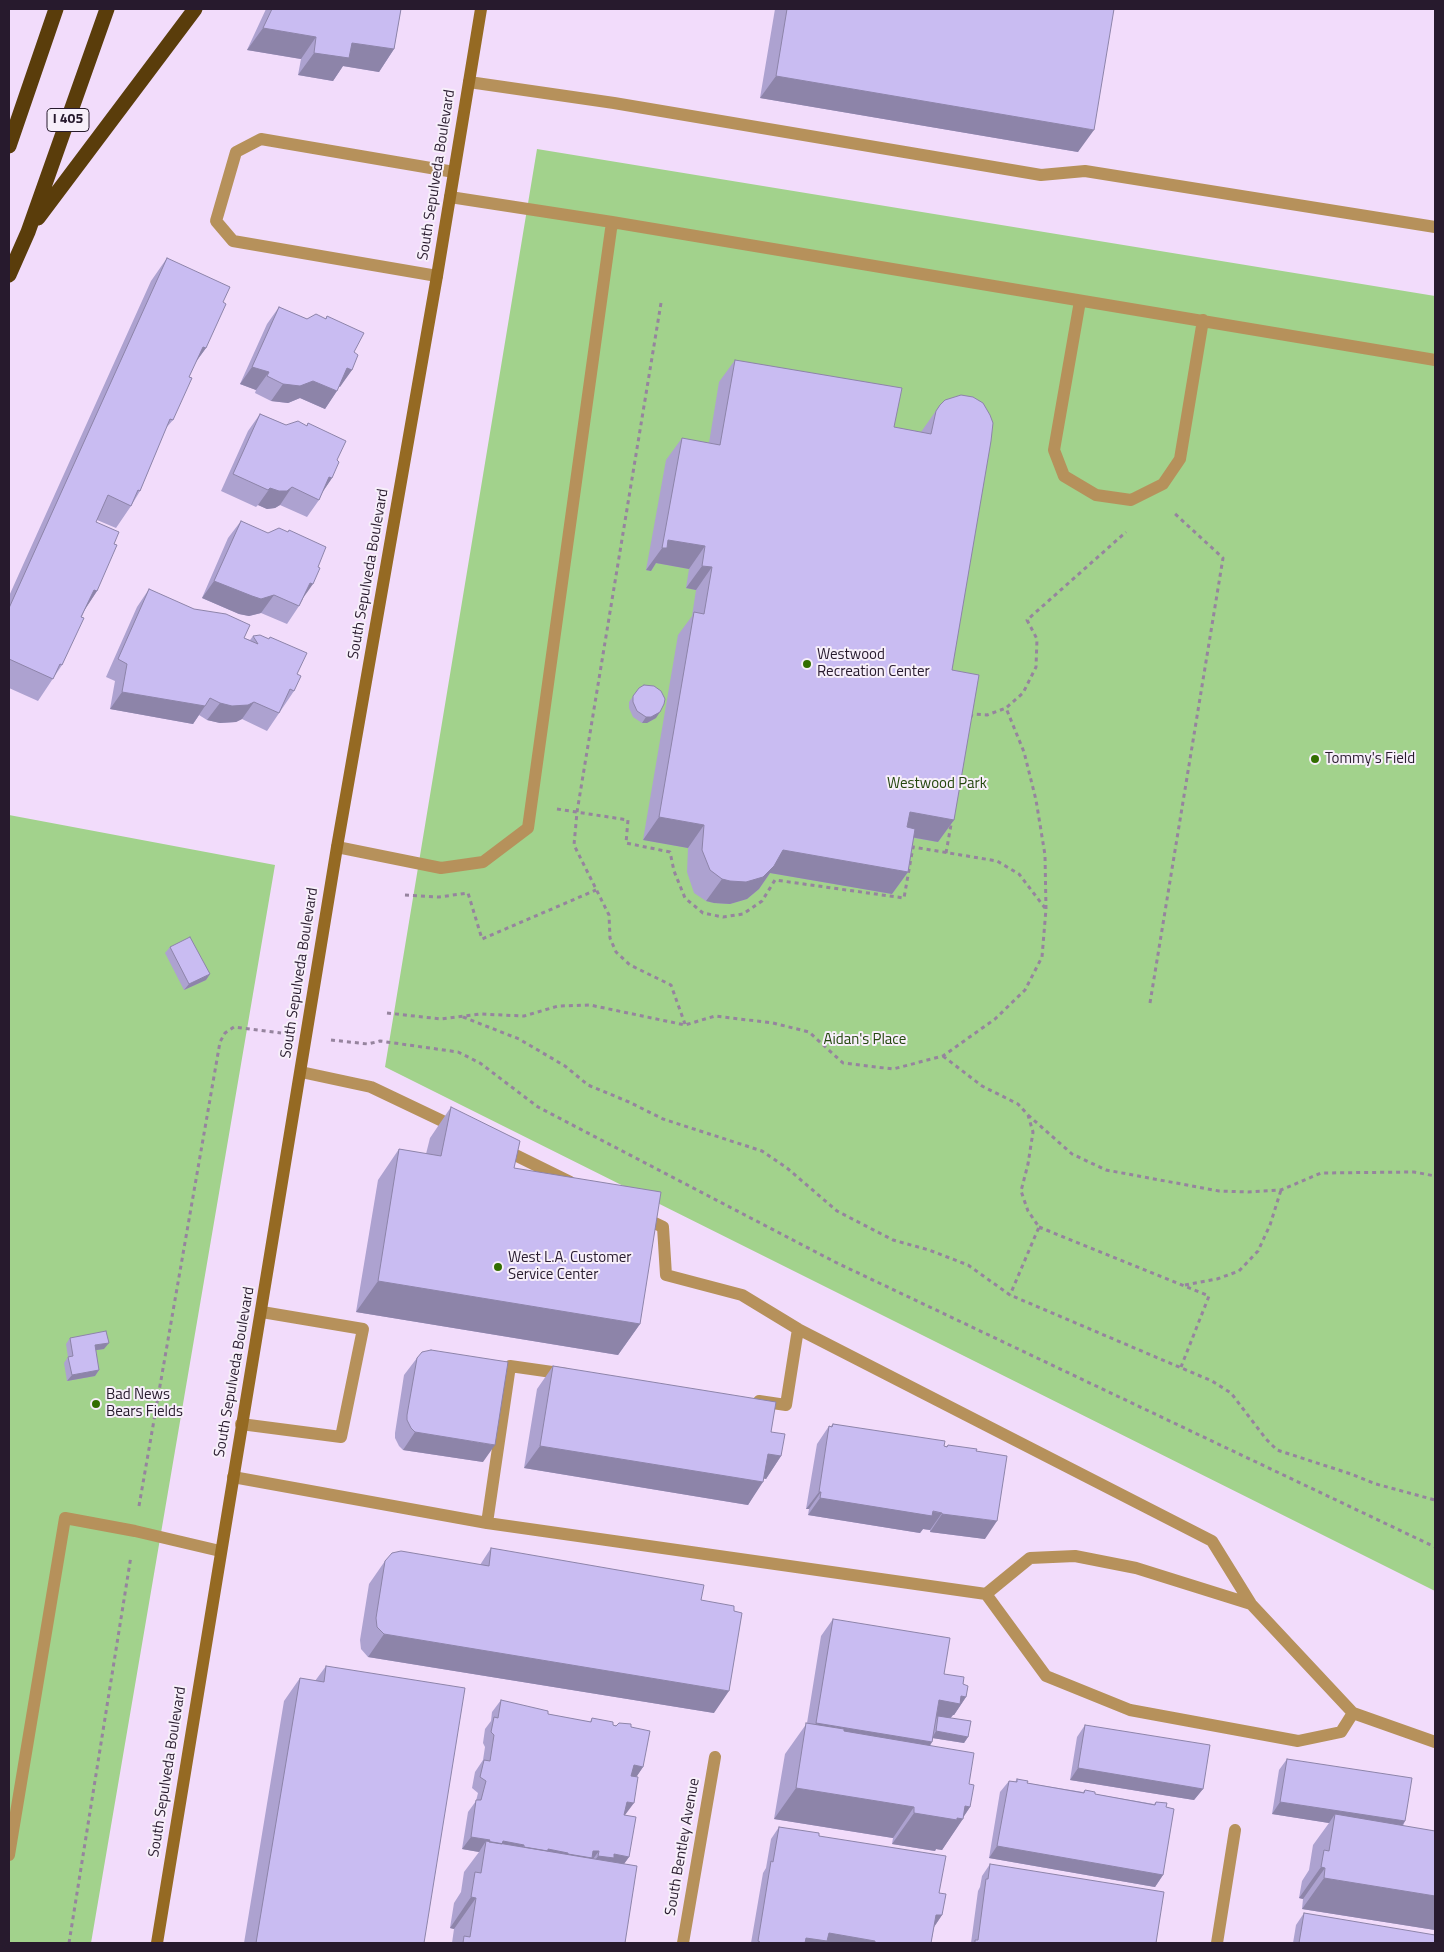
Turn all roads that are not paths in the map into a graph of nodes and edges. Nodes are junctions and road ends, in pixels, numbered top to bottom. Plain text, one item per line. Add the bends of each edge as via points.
1 (56, 9) edge
2 (107, 9) edge
3 (195, 9) edge
4 (481, 9) edge
5 (469, 82) junction
6 (9, 146) edge
7 (454, 172) junction
8 (450, 197) junction
9 (612, 222) junction
10 (1435, 227) edge
11 (28, 232) junction
12 (9, 275) edge
13 (438, 276) junction
14 (1080, 301) junction
15 (1203, 320) junction
16 (1435, 360) edge
17 (337, 847) junction
18 (301, 1072) junction
19 (470, 1134) edge
20 (487, 1142) edge
21 (584, 1189) edge
22 (628, 1210) edge
23 (262, 1312) junction
24 (798, 1329) junction
25 (579, 1376) edge
26 (747, 1400) edge
27 (241, 1424) junction
28 (233, 1477) junction
29 (487, 1522) junction
30 (220, 1551) junction
31 (986, 1594) junction
32 (1251, 1604) junction
33 (1353, 1713) junction
34 (1435, 1742) edge
35 (715, 1757) dead end
36 (1235, 1830) dead end
37 (9, 1856) edge
38 (157, 1943) edge
39 (684, 1943) edge
40 (1217, 1943) edge

1 - 6 highway
2 - 11 highway, I 405
3 - 11 highway
4 - 5 main road, South Sepulveda Boulevard
5 - 7 main road, South Sepulveda Boulevard
5 - 10 street via 1042,175 1086,171
7 - 8 main road, South Sepulveda Boulevard
7 - 13 street via 261,139 236,152 216,221 233,241
8 - 9 street
8 - 13 main road, South Sepulveda Boulevard
9 - 14 street
9 - 17 street via 528,828 483,862 441,868
11 - 12 highway, I 405
13 - 17 main road, South Sepulveda Boulevard
14 - 15 street
14 - 15 street via 1054,450 1064,476 1096,495 1131,500 1163,484 1180,459
15 - 16 street
17 - 18 main road, South Sepulveda Boulevard
18 - 19 street via 372,1087
18 - 23 main road, South Sepulveda Boulevard
20 - 21 street
22 - 24 street via 663,1227 666,1275 742,1295
23 - 27 main road, South Sepulveda Boulevard
23 - 27 street via 363,1329 341,1437
24 - 26 street via 786,1405
24 - 32 street via 1212,1541
25 - 29 street via 510,1366
27 - 28 main road, South Sepulveda Boulevard
28 - 29 street
28 - 30 main road, South Sepulveda Boulevard
29 - 31 street
30 - 37 street via 65,1518
30 - 38 main road, South Sepulveda Boulevard
31 - 32 street via 1030,1558 1075,1556 1136,1568
31 - 33 street via 1046,1676 1130,1710 1298,1741 1341,1732
32 - 33 street
33 - 34 street
35 - 39 street, South Bentley Avenue
36 - 40 street

